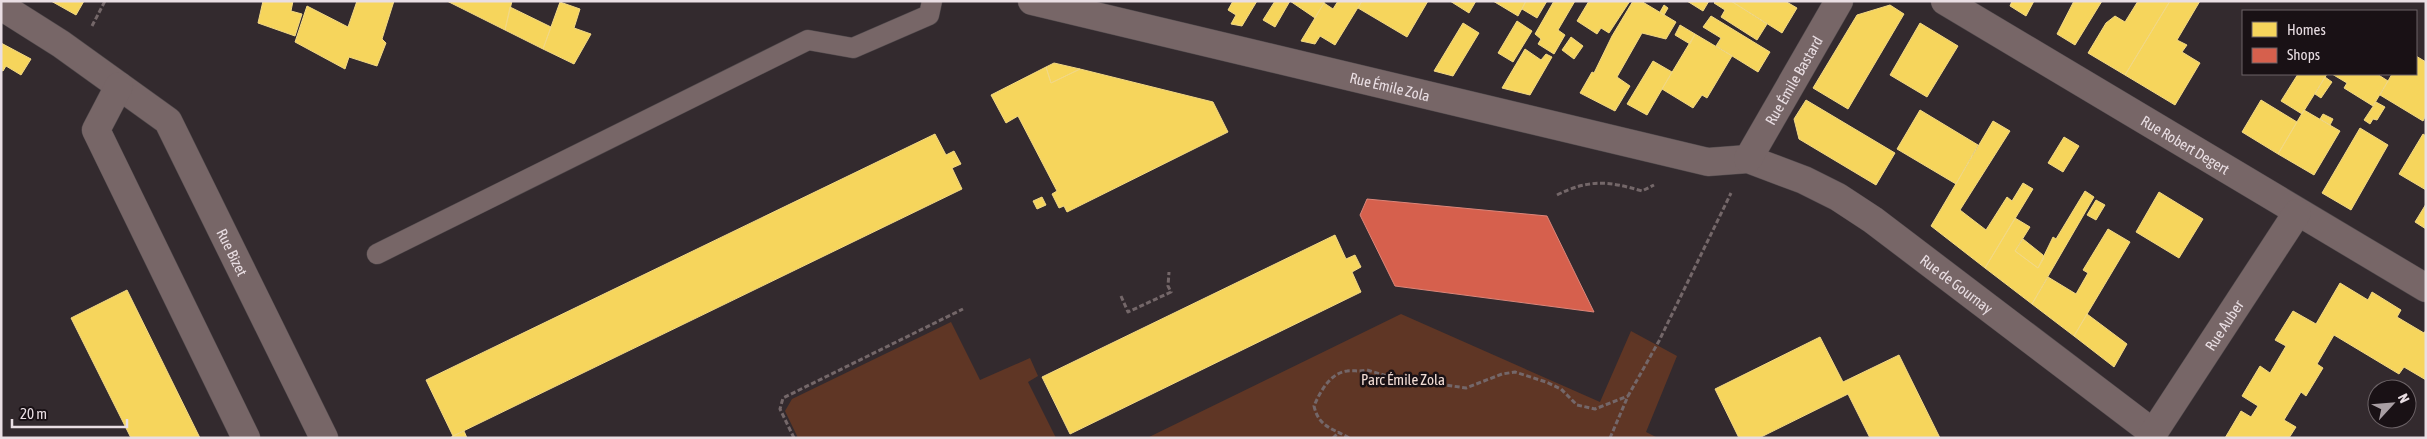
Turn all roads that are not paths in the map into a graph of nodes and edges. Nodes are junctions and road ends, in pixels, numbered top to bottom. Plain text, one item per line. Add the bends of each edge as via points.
1 (932, 1) edge
2 (1032, 1) edge
3 (1839, 1) edge
4 (1945, 1) edge
5 (1, 6) edge
6 (119, 86) junction
7 (1748, 159) junction
8 (2297, 213) junction
9 (377, 254) dead end
10 (2426, 288) edge
11 (2158, 436) edge
12 (246, 438) edge
13 (324, 438) edge

1 - 9 lane via 929,14 853,48 808,40
2 - 7 street, Rue Émile Zola via 1708,162
3 - 7 street, Rue Émile Bastard
4 - 8 street, Rue Robert Degert
5 - 6 street, Rue Bizet
6 - 12 street via 96,130
6 - 13 street, Rue Bizet via 168,121
7 - 11 street, Rue de Gournay via 1804,180 1852,206
8 - 10 street, Rue Robert Degert
8 - 11 street, Rue Auber

